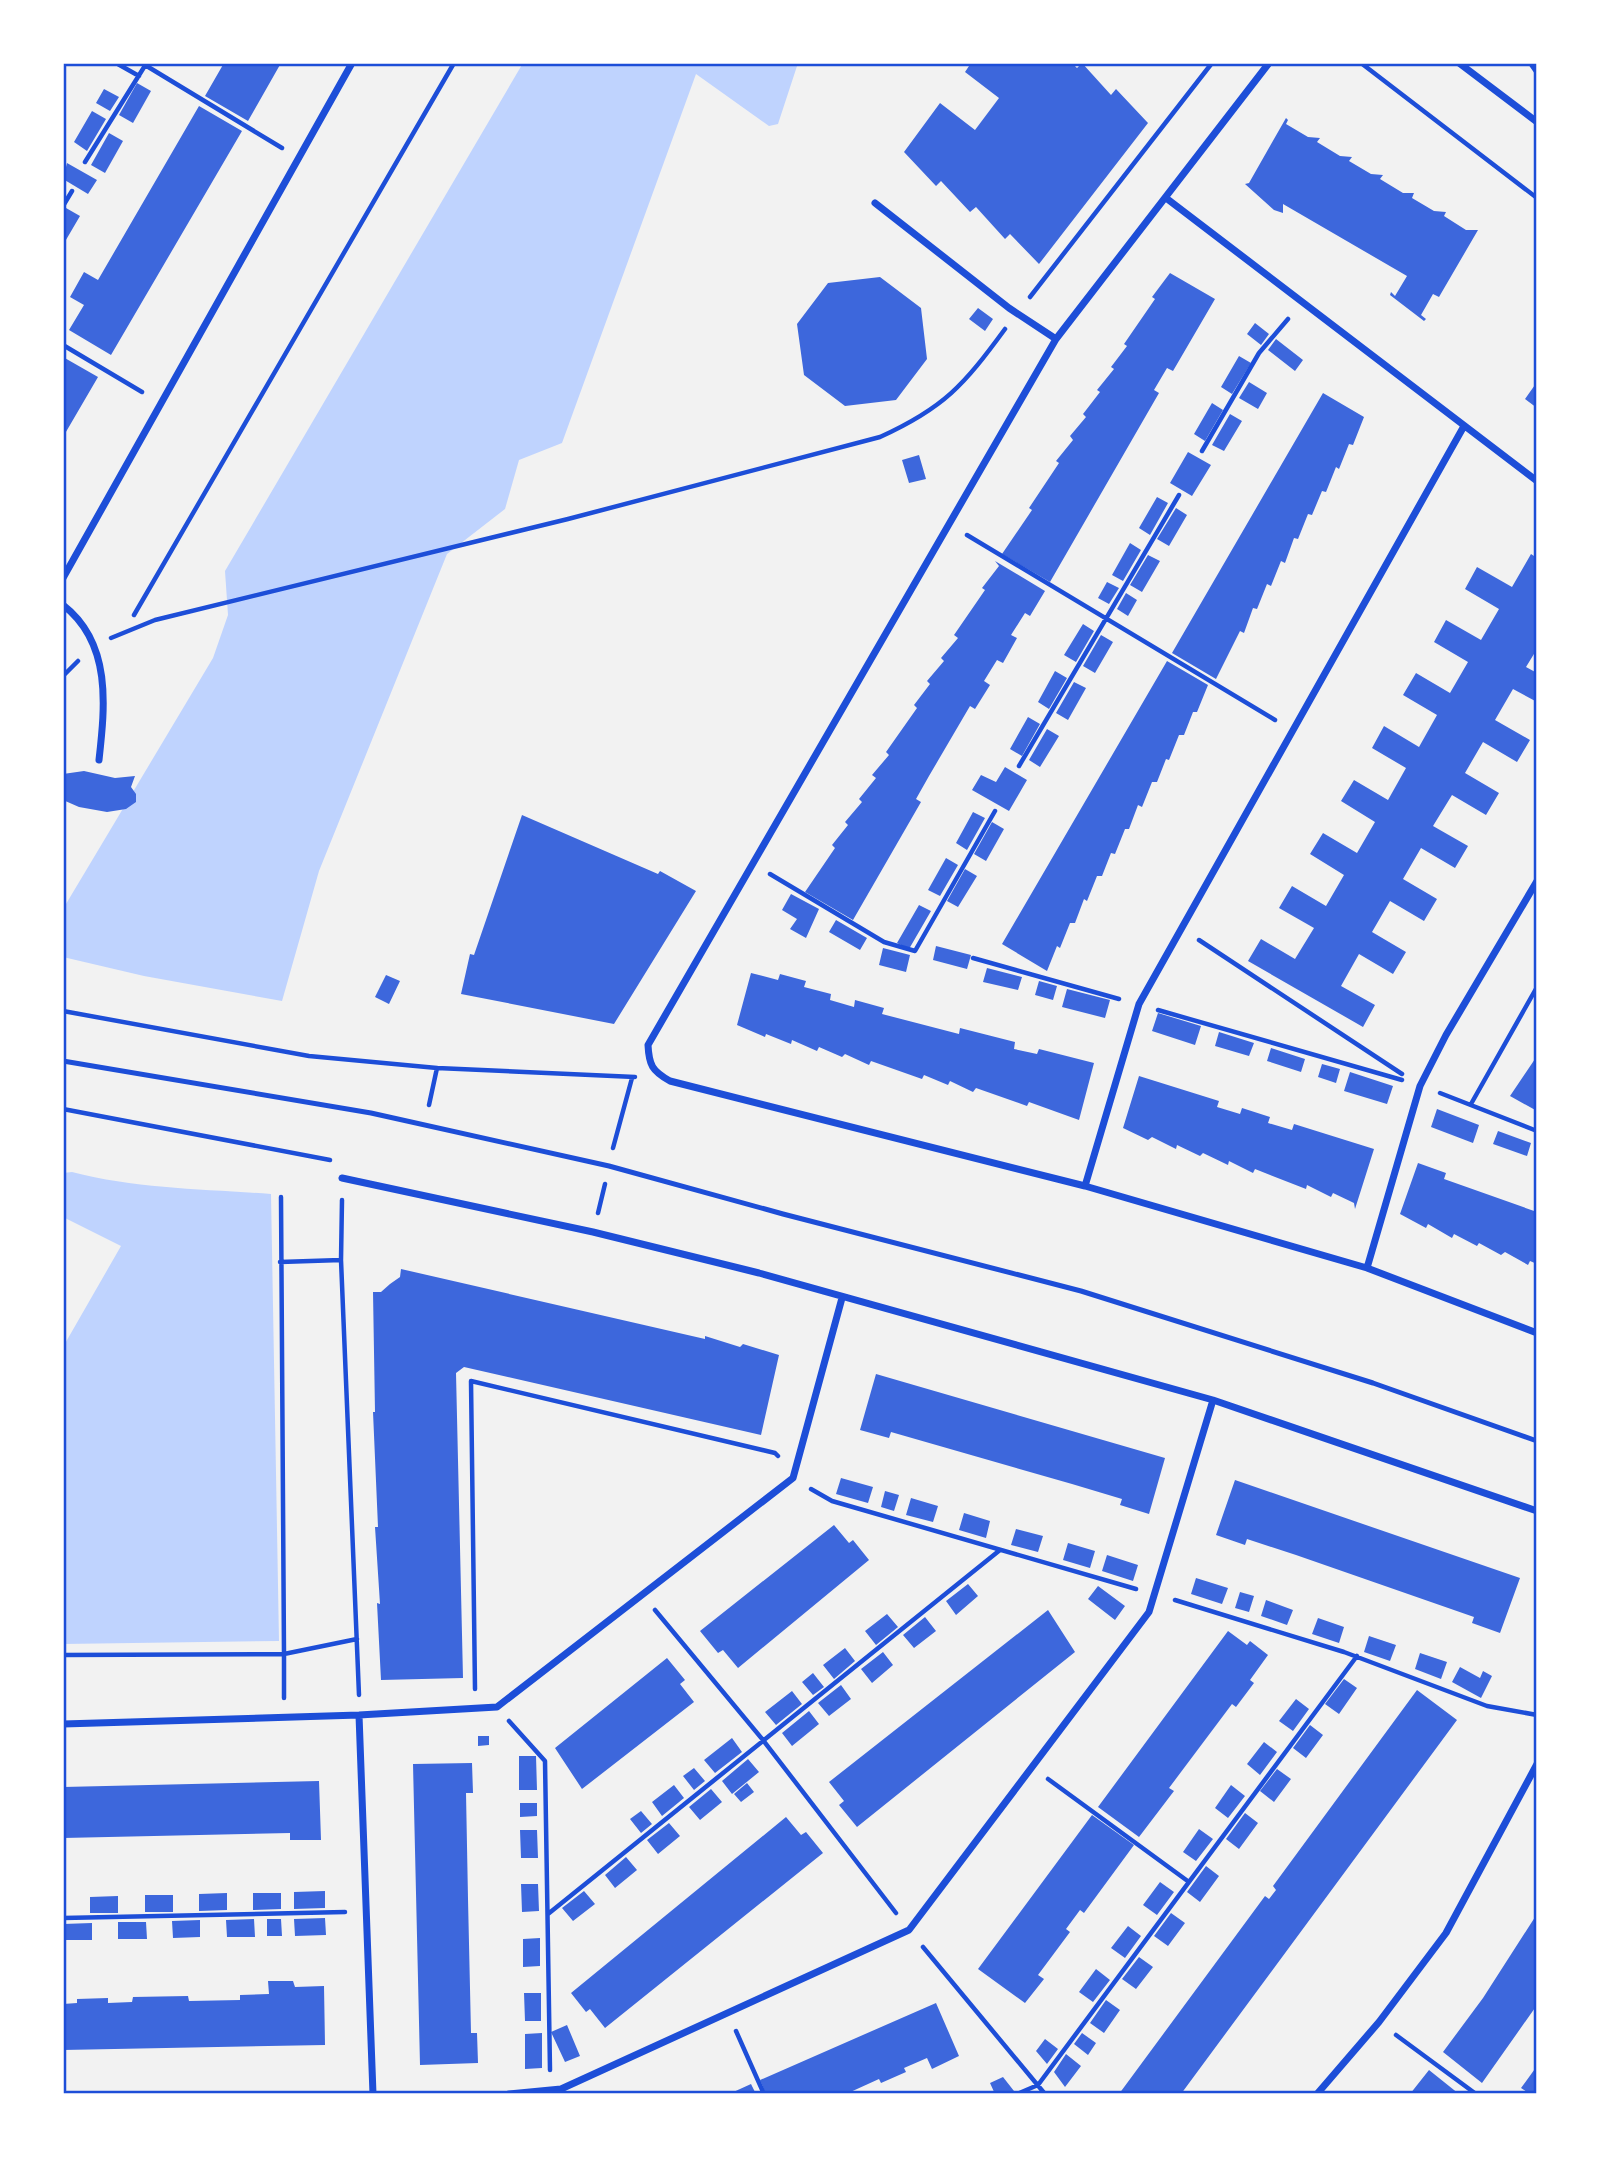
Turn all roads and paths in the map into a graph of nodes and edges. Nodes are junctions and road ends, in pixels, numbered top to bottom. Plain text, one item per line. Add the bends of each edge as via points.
1 (116, 63) edge
2 (352, 63) edge
3 (454, 63) edge
4 (1212, 63) edge
5 (1269, 63) edge
6 (1361, 63) edge
7 (1459, 63) edge
8 (1530, 63) edge
9 (146, 64) edge
10 (1537, 73) edge
11 (139, 76) junction
12 (1537, 122) edge
13 (299, 159) junction
14 (85, 162) dead end
15 (72, 191) dead end
16 (1166, 198) junction
17 (1537, 198) edge
18 (875, 203) dead end
19 (63, 206) edge
20 (1303, 302) junction
21 (1016, 314) junction
22 (1056, 339) junction
23 (63, 345) edge
24 (161, 403) junction
25 (1464, 426) junction
26 (1202, 451) dead end
27 (1537, 481) edge
28 (1179, 495) dead end
29 (949, 524) junction
30 (63, 578) edge
31 (63, 605) edge
32 (134, 615) dead end
33 (1106, 620) junction
34 (95, 648) junction
35 (63, 676) edge
36 (1292, 730) junction
37 (99, 761) dead end
38 (1019, 766) dead end
39 (995, 811) dead end
40 (754, 864) junction
41 (1537, 881) edge
42 (1182, 929) junction
43 (973, 958) dead end
44 (1537, 987) edge
45 (1139, 1004) junction
46 (63, 1011) edge
47 (63, 1061) edge
48 (437, 1068) junction
49 (632, 1078) dead end
50 (1420, 1086) junction
51 (1471, 1104) junction
52 (429, 1105) dead end
53 (63, 1110) edge
54 (1537, 1130) edge
55 (342, 1178) junction
56 (1085, 1186) junction
57 (281, 1197) dead end
58 (341, 1260) junction
59 (280, 1262) junction
60 (1367, 1268) junction
61 (842, 1298) junction
62 (1537, 1333) edge
63 (1213, 1400) junction
64 (1537, 1441) edge
65 (793, 1478) junction
66 (1537, 1511) edge
67 (1000, 1550) junction
68 (1155, 1594) junction
69 (644, 1595) junction
70 (357, 1639) junction
71 (284, 1654) junction
72 (63, 1655) edge
73 (1357, 1656) junction
74 (497, 1707) junction
75 (476, 1710) junction
76 (359, 1715) junction
77 (1537, 1715) edge
78 (284, 1718) junction
79 (63, 1724) edge
80 (763, 1740) junction
81 (1537, 1764) edge
82 (1034, 1768) junction
83 (1189, 1882) junction
84 (366, 1912) junction
85 (548, 1914) junction
86 (63, 1919) edge
87 (909, 1930) junction
88 (728, 2012) junction
89 (1379, 2022) junction
90 (1038, 2085) junction
91 (550, 2090) junction
92 (373, 2094) edge
93 (509, 2094) edge
94 (764, 2094) edge
95 (1017, 2094) edge
96 (1045, 2094) edge
97 (1317, 2094) edge
98 (1476, 2094) edge

1 - 11 path
2 - 13 street
3 - 32 path
4 - 21 path
5 - 16 street
6 - 17 path
7 - 12 street
8 - 10 path
9 - 11 path
9 - 13 path
11 - 14 path
13 - 24 street
15 - 19 path
16 - 20 street
16 - 22 street
18 - 21 street
20 - 25 street
20 - 26 path via 1259,353
21 - 22 street
21 - 34 path via 962,385 920,419 880,437 185,612 138,626
22 - 29 street
23 - 24 path
24 - 30 street
25 - 27 street
25 - 36 street
28 - 33 path
29 - 33 path
29 - 40 street
31 - 34 street
33 - 36 path
33 - 38 path
34 - 35 path
34 - 37 street via 102,667 105,710
36 - 42 street
39 - 40 path via 915,951 884,942
40 - 56 street via 649,1045 653,1072 670,1082
41 - 50 street
42 - 45 street
42 - 50 path
43 - 45 path
44 - 51 path
45 - 50 path
45 - 56 street
46 - 48 path via 309,1056
47 - 64 lane via 371,1113 609,1166 1082,1290
48 - 49 path
48 - 52 path
50 - 51 path
50 - 60 street
51 - 54 path
53 - 55 path via 330,1160
55 - 58 path
55 - 61 street via 618,1238
56 - 60 street
57 - 59 path
58 - 59 path
58 - 70 path
59 - 71 path
60 - 62 street
61 - 63 street
61 - 65 street
63 - 66 street
63 - 68 street
65 - 67 path via 832,1501
65 - 69 street
65 - 75 path via 775,1453 471,1381
67 - 68 path
67 - 80 path
68 - 73 path
68 - 82 street via 1149,1612
69 - 74 street
69 - 80 path
70 - 71 path
70 - 76 path
71 - 72 path
71 - 78 path
73 - 77 path via 1486,1706
73 - 83 path
74 - 75 street
74 - 85 path via 544,1761
75 - 76 street
76 - 78 street
76 - 84 street
78 - 79 street
80 - 85 path
80 - 87 path
81 - 89 street via 1446,1933
82 - 83 path
82 - 87 street
83 - 90 path
84 - 86 path
84 - 92 street
85 - 91 path
87 - 88 street
87 - 90 path
88 - 91 street
88 - 94 path
89 - 97 street
89 - 98 path
90 - 95 path
90 - 96 path
91 - 93 street

